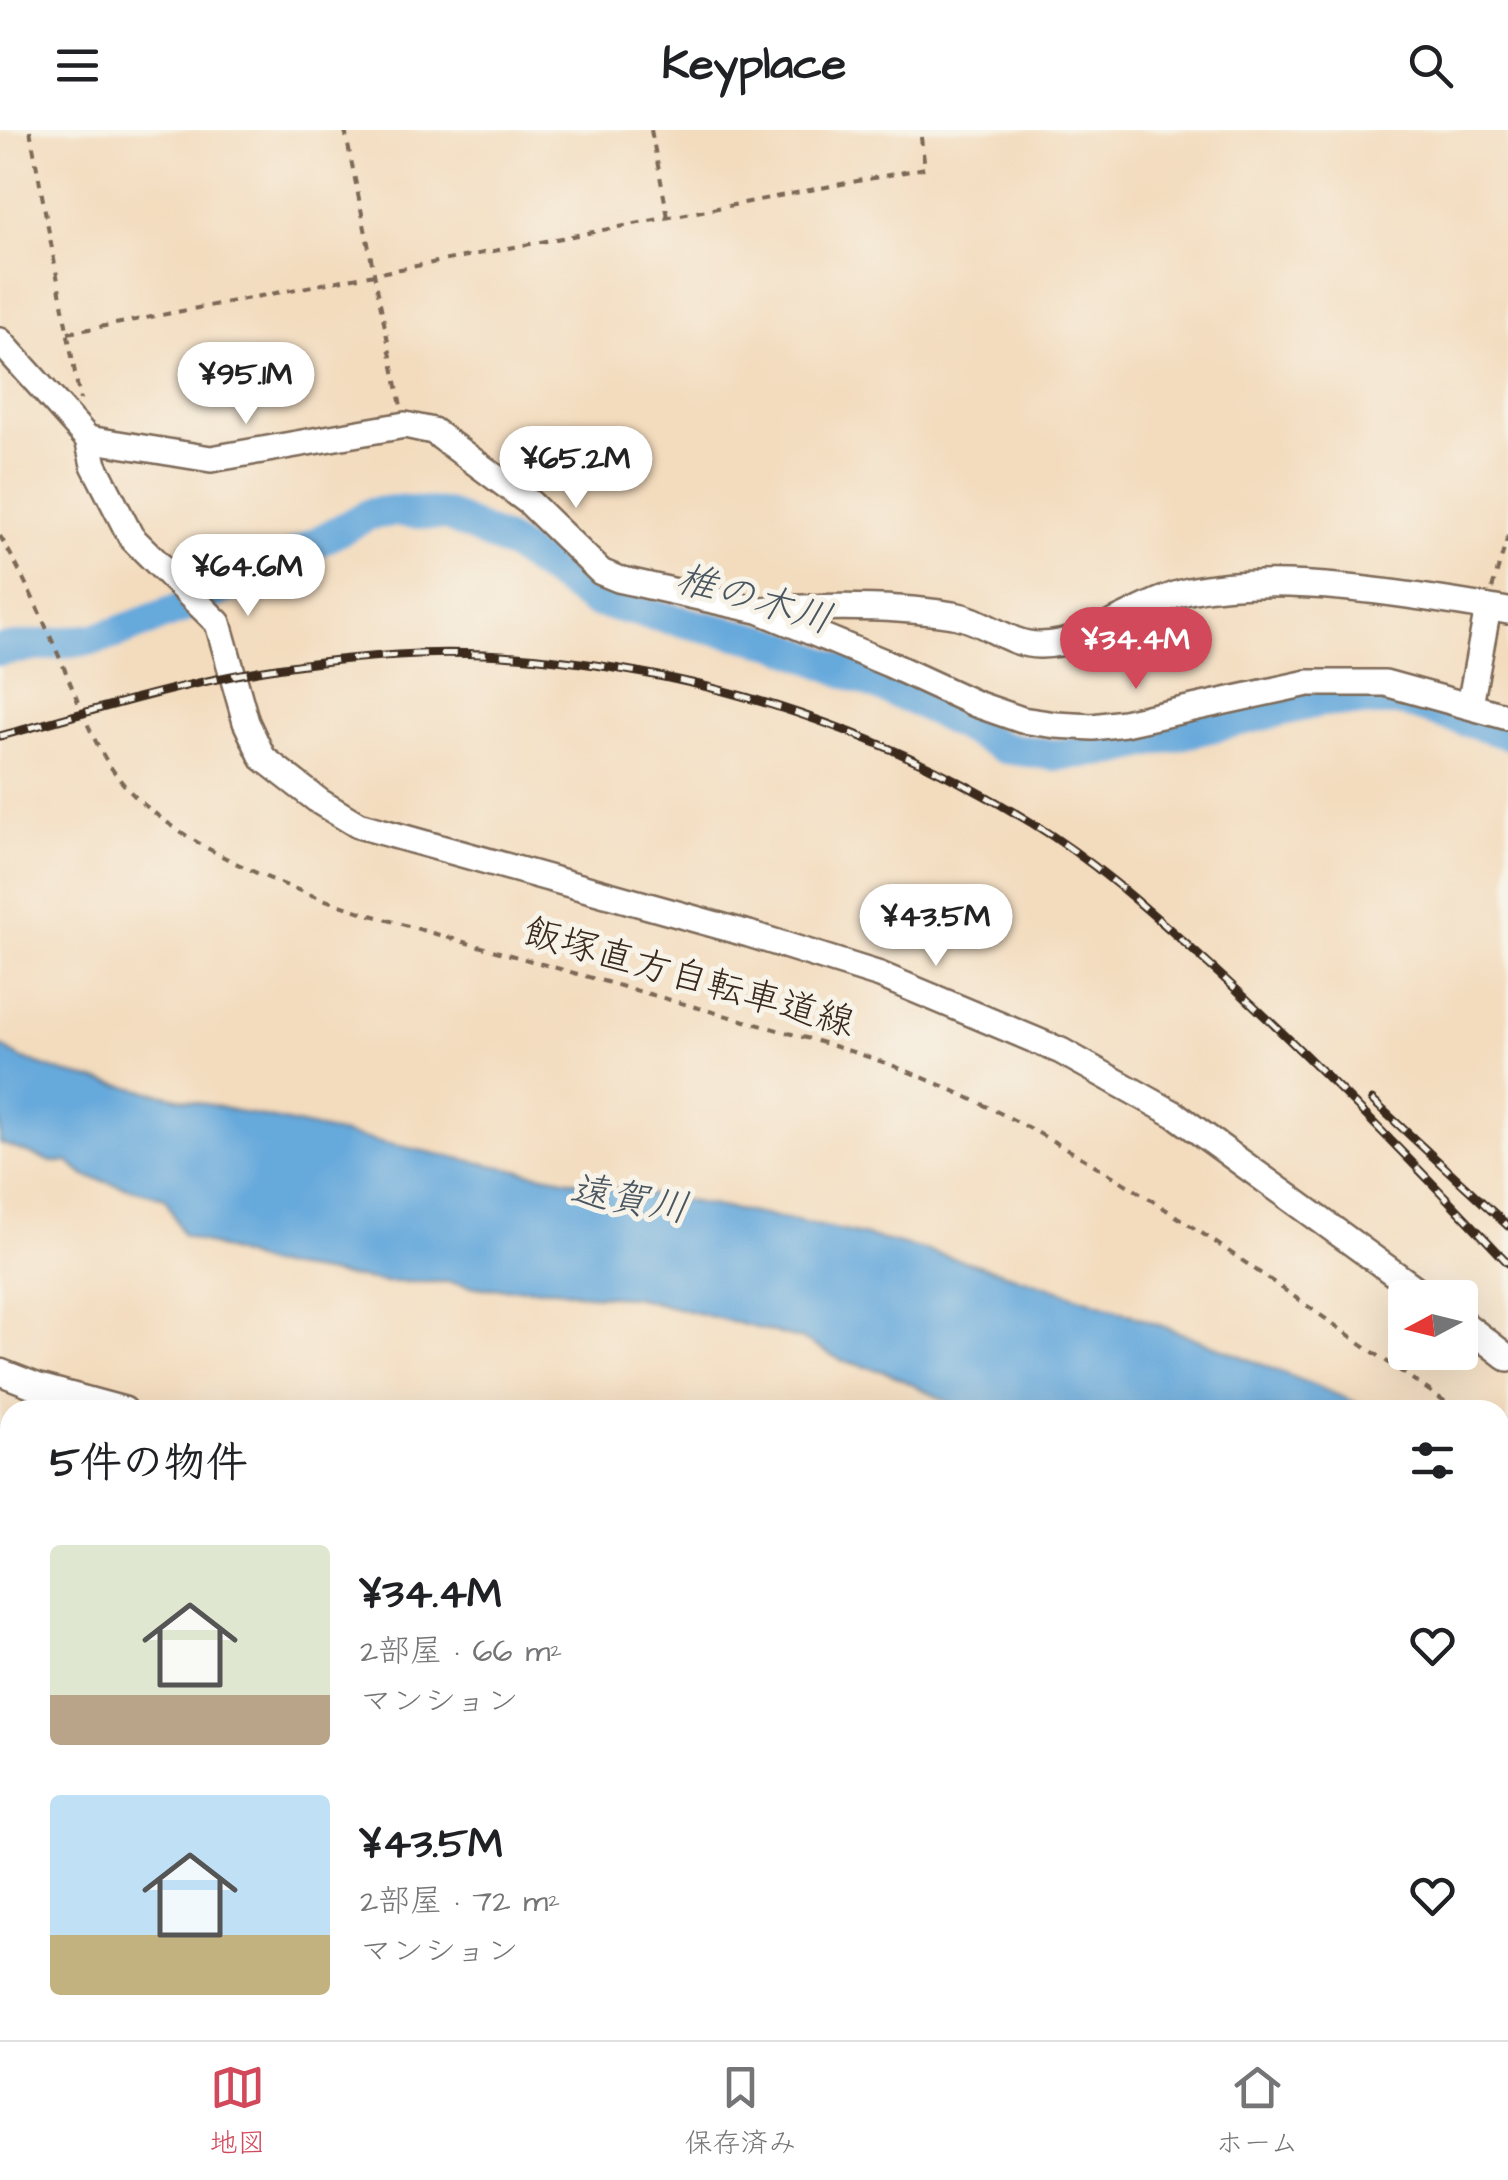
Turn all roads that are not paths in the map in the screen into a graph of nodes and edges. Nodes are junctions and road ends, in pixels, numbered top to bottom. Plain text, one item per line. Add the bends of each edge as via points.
1 (0, 341) edge
2 (88, 439) junction
3 (758, 610) junction
4 (1502, 610) edge
5 (1470, 704) junction
6 (1508, 717) edge
7 (1403, 1280) edge
8 (1478, 1335) edge
9 (1508, 1358) edge
10 (0, 1372) edge
11 (87, 1400) edge

1 - 2 street
2 - 3 street via 211,459 405,425 433,432 530,502 602,572
2 - 7 street via 131,537 218,623 246,722 264,758 320,802 358,825 880,975 1061,1052 1176,1115
3 - 4 street via 955,615 1038,645 1186,592 1230,584 1303,584
3 - 5 street via 976,704 1056,725 1124,722 1308,683 1386,683
4 - 5 street
5 - 6 street
8 - 9 street
10 - 11 street

